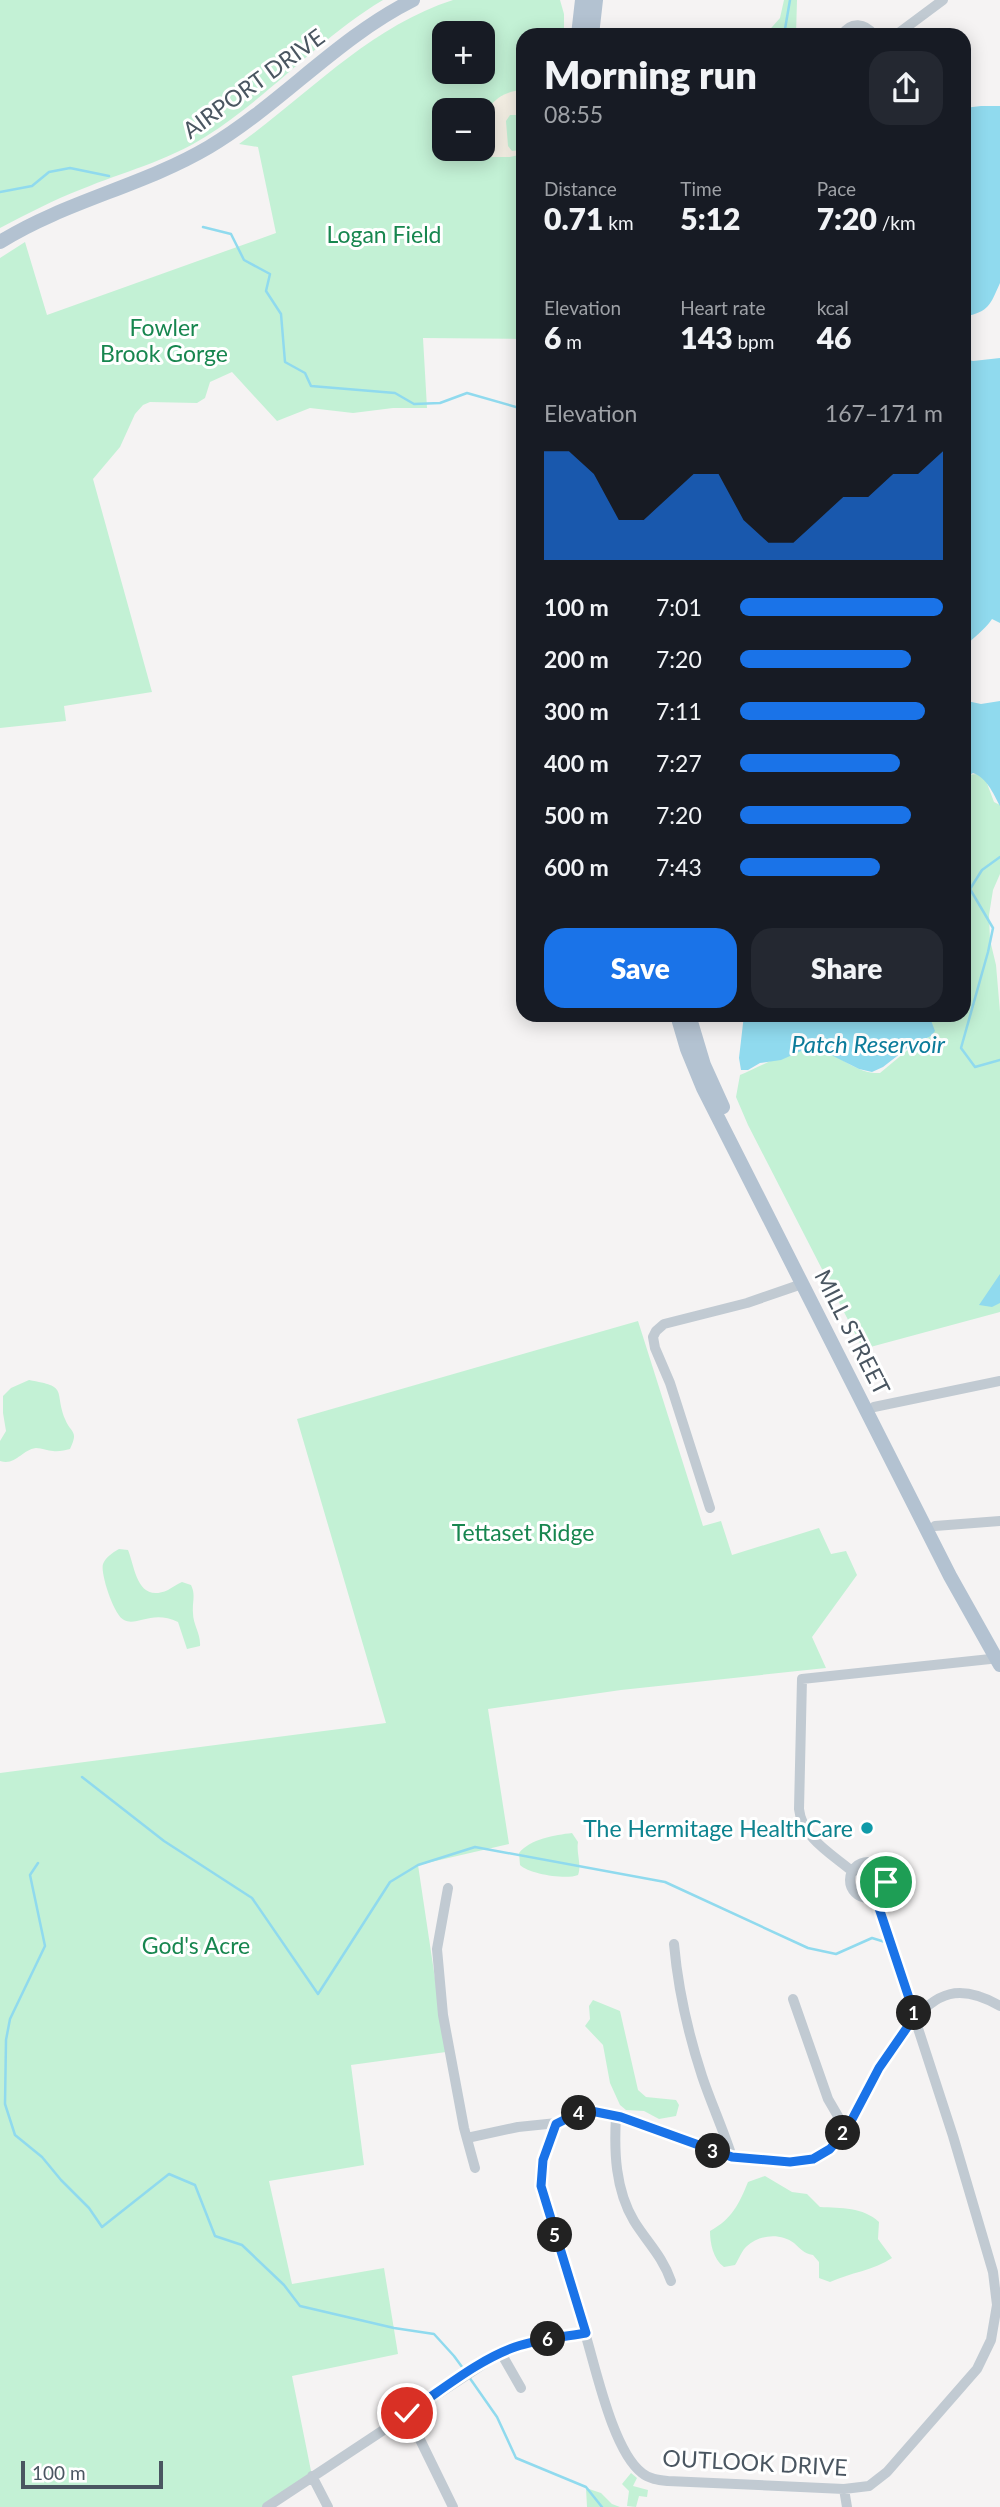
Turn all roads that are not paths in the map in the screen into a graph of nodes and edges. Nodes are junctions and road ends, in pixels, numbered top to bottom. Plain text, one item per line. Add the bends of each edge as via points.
1 (413, 0) edge
2 (596, 0) edge
3 (943, 0) edge
4 (578, 4) edge
5 (579, 28) edge
6 (593, 28) edge
7 (848, 28) edge
8 (868, 28) edge
9 (905, 28) edge
10 (0, 242) edge
11 (679, 1022) edge
12 (691, 1022) edge
13 (802, 1284) junction
14 (1000, 1381) edge
15 (874, 1407) junction
16 (710, 1508) dead end
17 (1000, 1521) edge
18 (935, 1526) junction
19 (999, 1656) edge
20 (853, 1871) junction
21 (448, 1888) dead end
22 (875, 1896) junction
23 (674, 1944) dead end
24 (793, 1998) dead end
25 (1000, 2006) edge
26 (915, 2016) junction
27 (615, 2116) junction
28 (557, 2123) junction
29 (846, 2130) junction
30 (467, 2138) junction
31 (732, 2157) junction
32 (475, 2168) dead end
33 (671, 2281) dead end
34 (586, 2333) junction
35 (501, 2353) junction
36 (522, 2388) dead end
37 (407, 2413) junction
38 (312, 2476) junction
39 (844, 2489) junction
40 (267, 2507) edge
41 (328, 2507) edge
42 (453, 2507) edge
43 (847, 2507) edge

1 - 10 main road, AIRPORT DRIVE via 352,37 212,145 162,172 60,211
2 - 6 main road
3 - 9 street
4 - 5 main road
7 - 8 street via 856,24
11 - 13 main road, MILL STREET via 703,1088
12 - 15 main road, MILL STREET via 723,1108
13 - 16 street via 664,1324 653,1337
13 - 19 main road, MILL STREET via 950,1576
14 - 15 street
15 - 18 main road, MILL STREET
17 - 18 street
18 - 19 main road, MILL STREET
19 - 20 street via 802,1679 801,1822 810,1837
20 - 22 street via 855,1892
20 - 22 street via 866,1863 881,1868 886,1882
21 - 30 street via 437,1949 443,2015
22 - 26 street, OUTLOOK DRIVE
23 - 31 street via 688,2029
24 - 29 street via 828,2099
25 - 26 street via 978,1995 954,1994 932,2001
26 - 29 street via 879,2068
26 - 39 street, OUTLOOK DRIVE via 990,2263 997,2314 977,2369 887,2472 869,2486
27 - 28 street via 584,2111
27 - 31 street
27 - 33 street via 616,2163 624,2196
28 - 30 street
28 - 34 street, OUTLOOK DRIVE via 543,2160 541,2186
29 - 31 street via 830,2149 805,2160
30 - 32 street
34 - 35 street
34 - 39 street, OUTLOOK DRIVE via 620,2443 646,2476 668,2481
35 - 36 street
35 - 37 street
37 - 38 street
37 - 42 street
38 - 40 street
38 - 41 street
39 - 43 street

